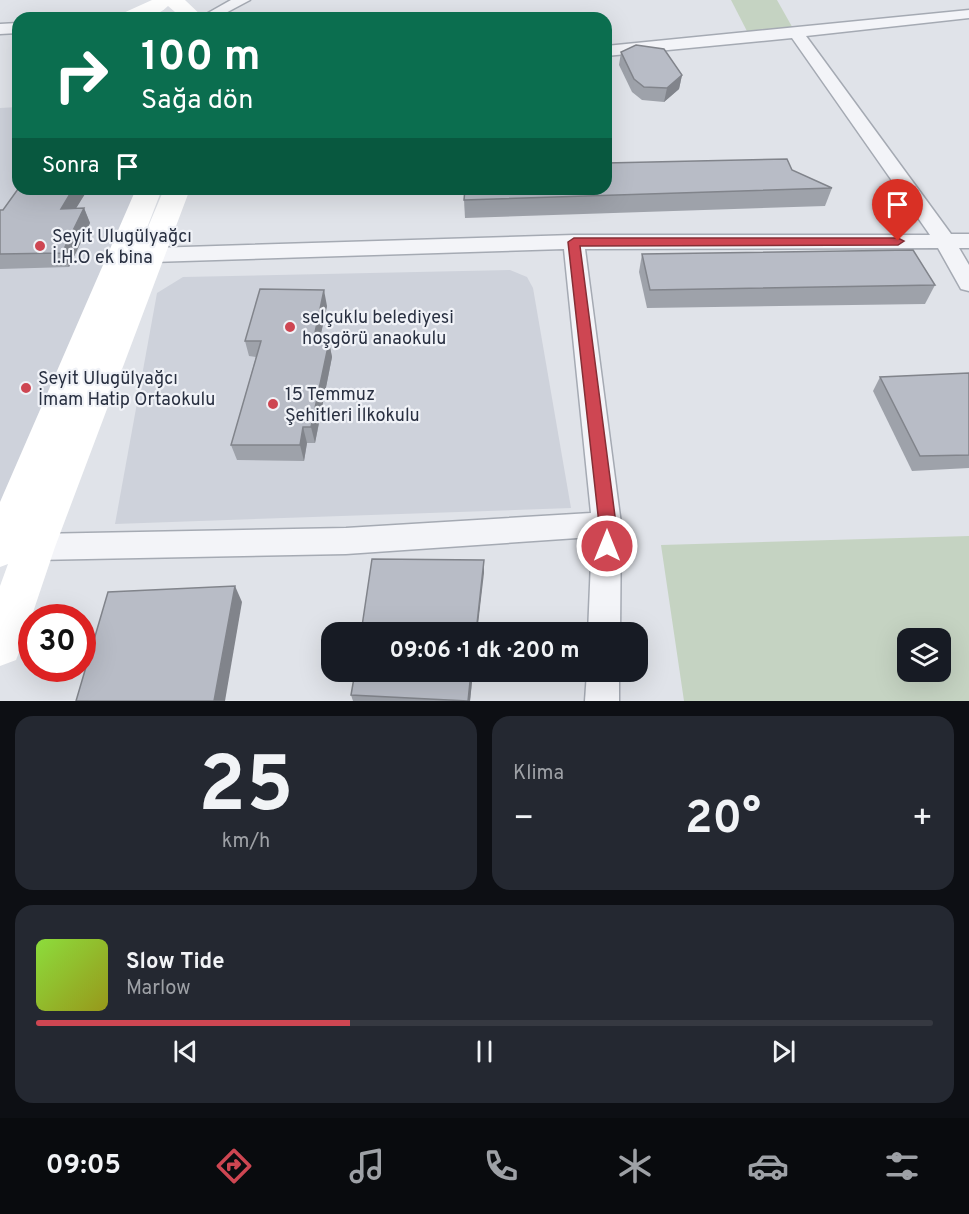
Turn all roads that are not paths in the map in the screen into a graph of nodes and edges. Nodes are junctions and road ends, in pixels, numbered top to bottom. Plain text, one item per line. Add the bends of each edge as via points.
1 (163, 0) edge
2 (173, 0) edge
3 (243, 0) edge
4 (211, 10) edge
5 (144, 12) edge
6 (187, 12) edge
7 (969, 14) edge
8 (795, 32) junction
9 (612, 51) edge
10 (147, 195) edge
11 (175, 195) edge
12 (945, 241) junction
13 (969, 241) edge
14 (574, 242) junction
15 (152, 255) junction
16 (969, 284) edge
17 (607, 524) junction
18 (9, 545) edge
19 (604, 622) edge
20 (0, 645) edge
21 (603, 682) edge
22 (602, 701) edge

1 - 5 street
2 - 6 street
3 - 4 street
7 - 8 street
8 - 9 street
8 - 12 street
10 - 18 street
11 - 15 street
12 - 13 street
12 - 14 street
12 - 16 street
14 - 15 street
14 - 17 street
15 - 18 street
17 - 18 street via 346,541
17 - 19 street
18 - 20 street
21 - 22 street

